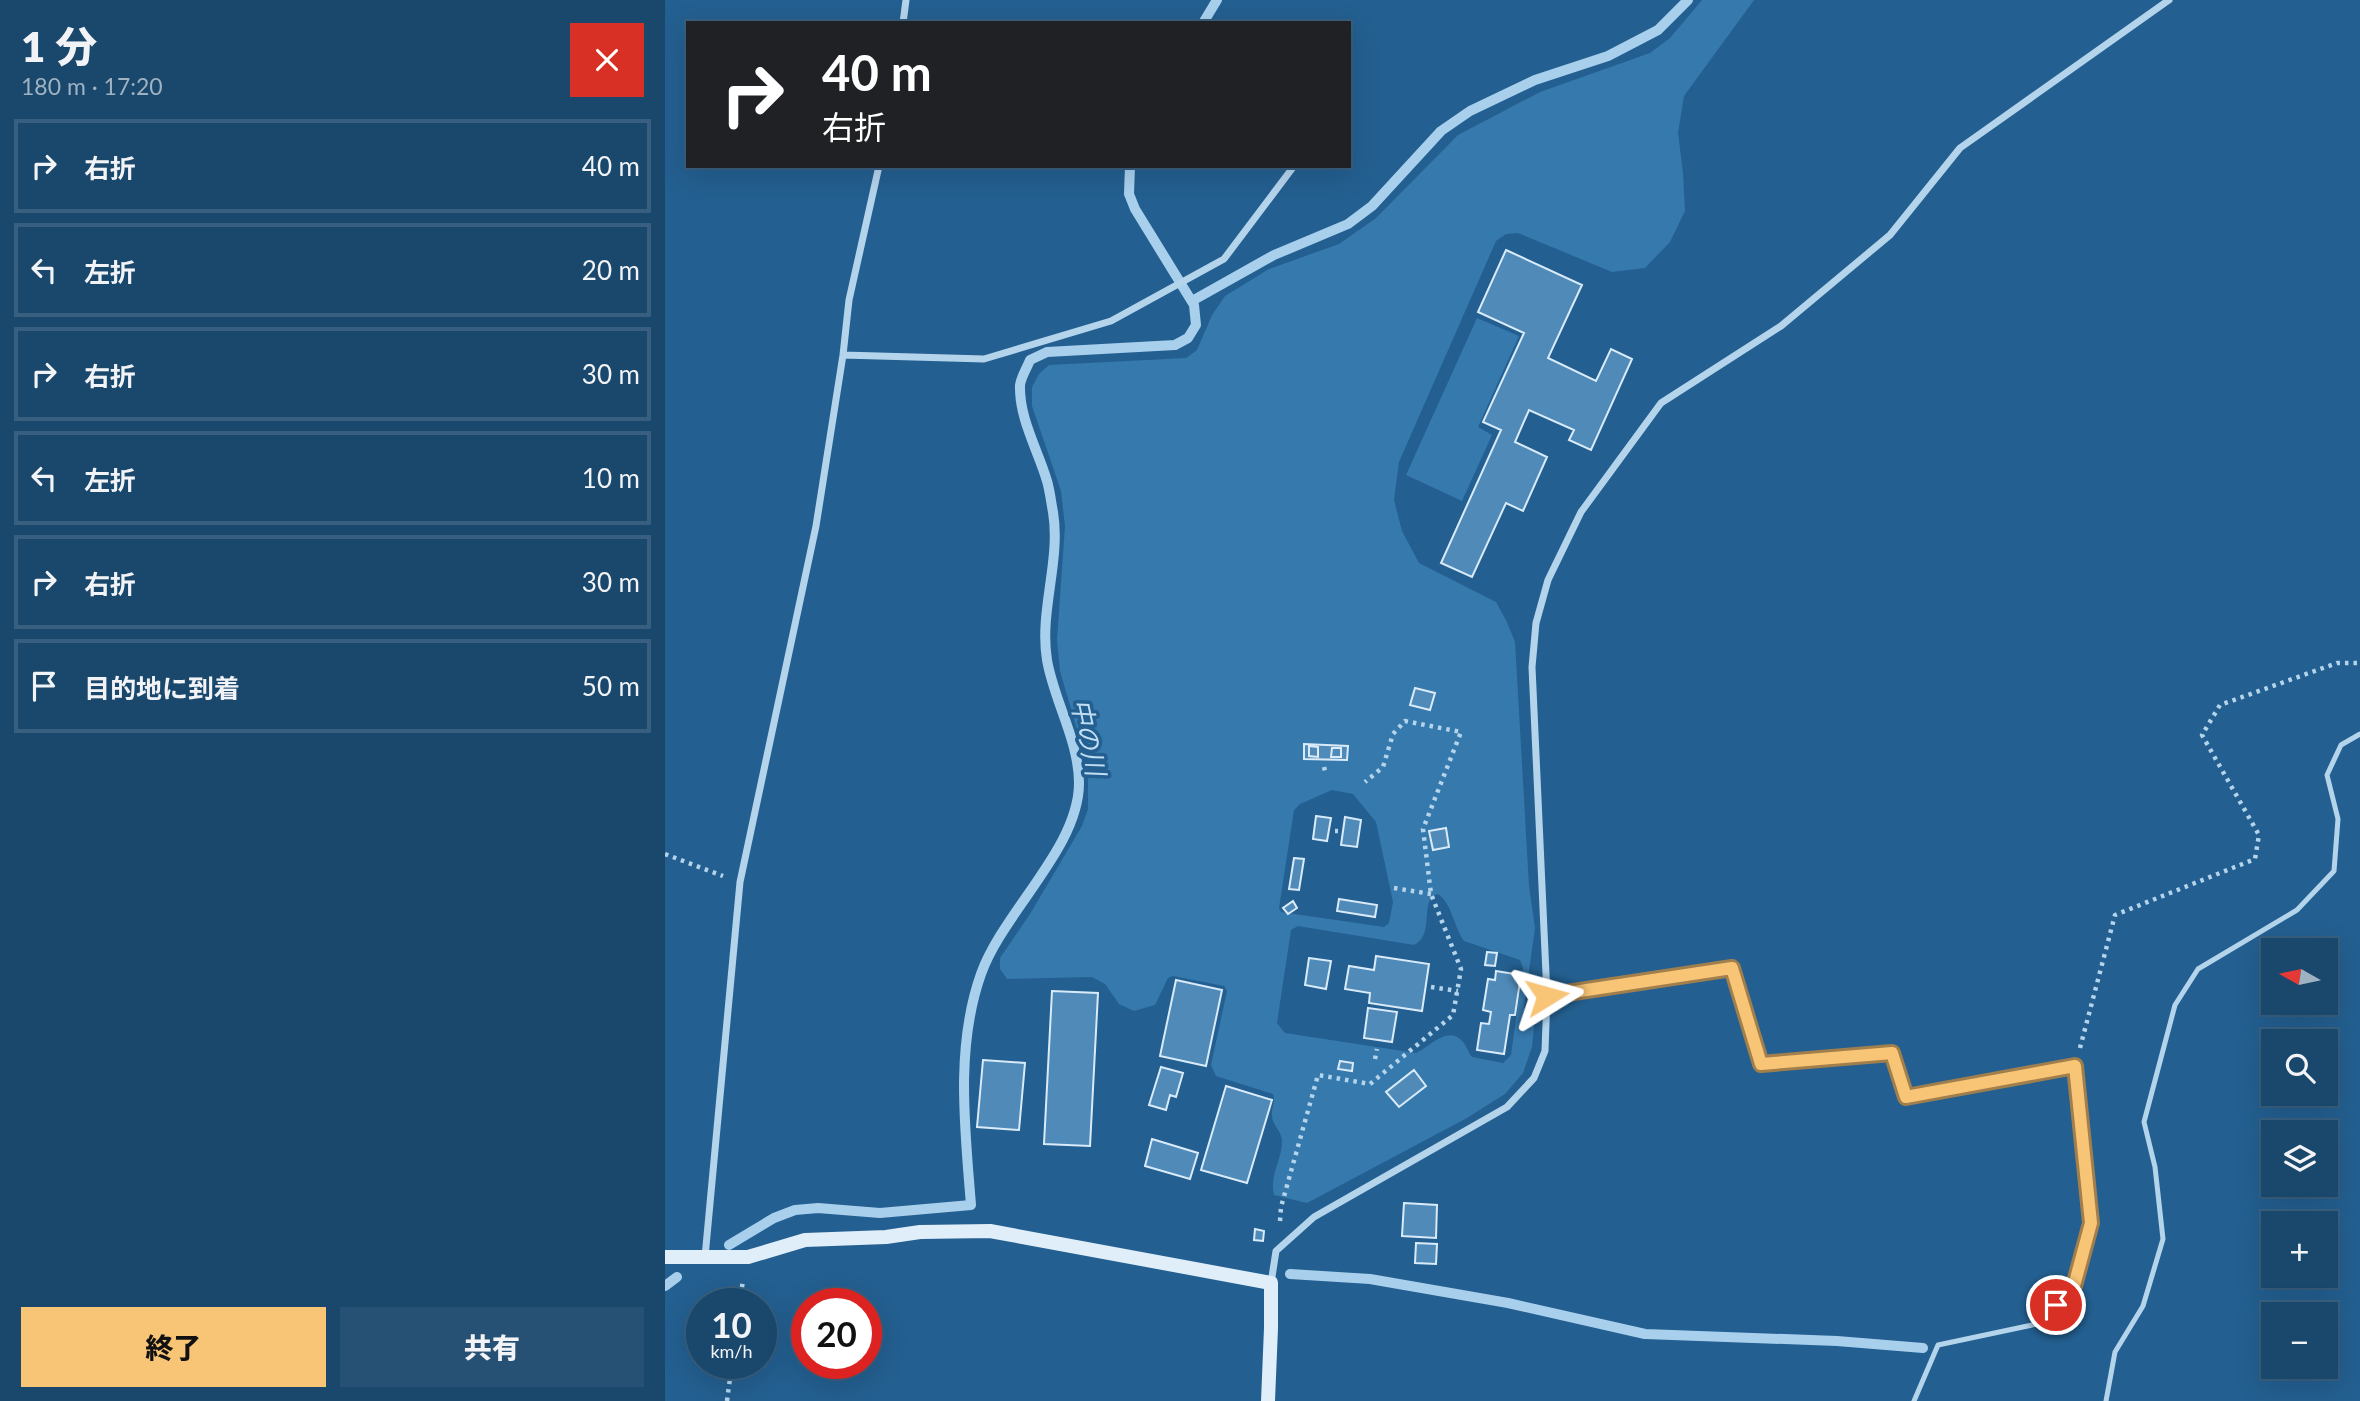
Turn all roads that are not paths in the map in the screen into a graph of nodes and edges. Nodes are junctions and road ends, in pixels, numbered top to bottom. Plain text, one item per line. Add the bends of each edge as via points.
1 (906, 0) edge
2 (2169, 0) edge
3 (902, 21) edge
4 (879, 168) edge
5 (1292, 168) edge
6 (843, 355) junction
7 (2360, 734) edge
8 (1547, 996) junction
9 (665, 1257) edge
10 (705, 1258) junction
11 (1271, 1283) junction
12 (1268, 1401) edge
13 (1914, 1401) edge
14 (2106, 1401) edge

1 - 3 street
2 - 8 street via 1961,148 1889,235 1781,326 1661,403 1581,512 1548,580 1536,623 1532,667
4 - 6 street via 849,300
5 - 6 street via 1224,259 1111,321 984,359
6 - 10 street via 816,526 740,882
7 - 14 lane via 2340,745 2327,775 2338,819 2334,871 2297,910 2197,969 2175,1005 2144,1122 2155,1167 2163,1239 2143,1306 2115,1352
8 - 11 street via 1545,1051 1534,1078 1507,1107 1314,1217 1276,1251
8 - 13 lane via 1732,968 1761,1064 1892,1053 1906,1097 2075,1066 2091,1223 2074,1286 2037,1324 1938,1345
9 - 10 main road
10 - 11 main road via 748,1256 805,1240 990,1231
11 - 12 main road

